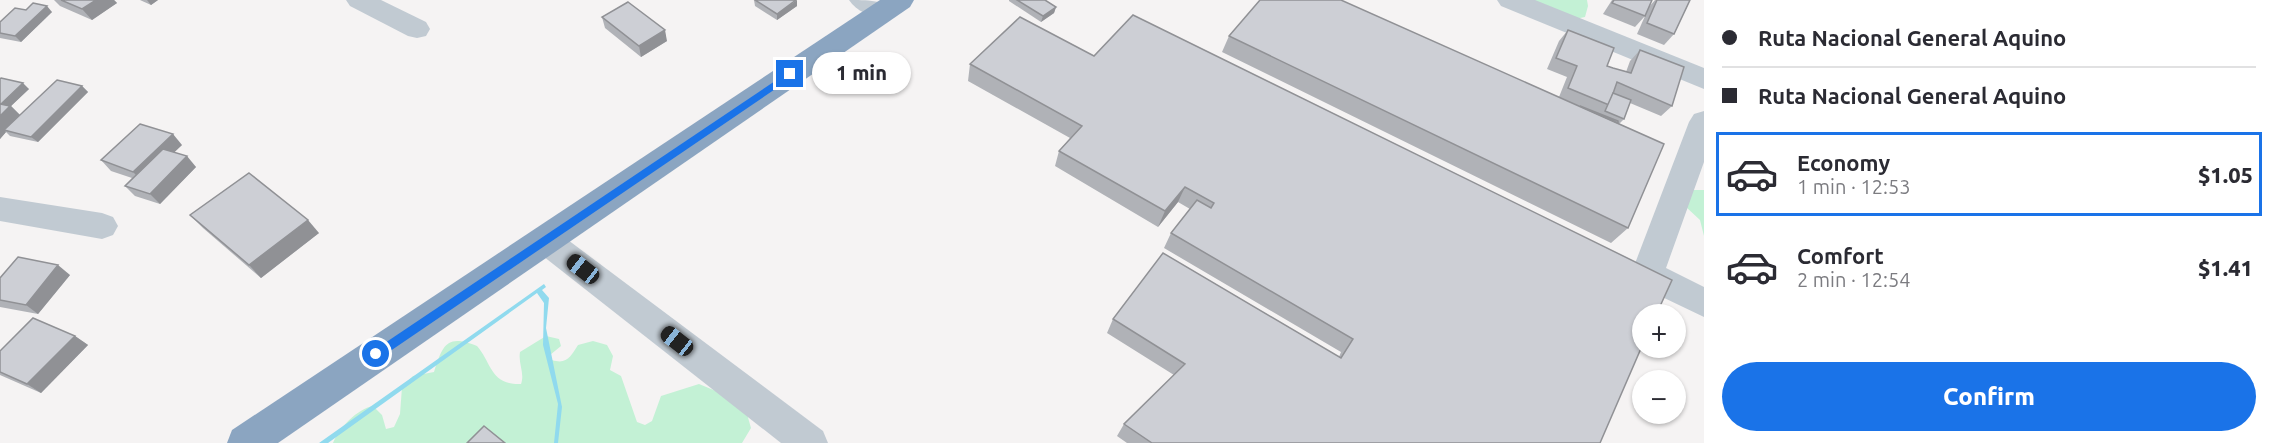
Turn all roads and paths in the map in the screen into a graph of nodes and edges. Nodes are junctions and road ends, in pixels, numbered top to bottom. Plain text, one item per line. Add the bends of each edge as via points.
1 (359, 0) edge
2 (1510, 0) edge
3 (882, 4) edge
4 (417, 29) dead end
5 (1704, 79) edge
6 (1704, 122) edge
7 (0, 209) edge
8 (102, 226) dead end
9 (545, 240) junction
10 (1704, 303) edge
11 (246, 443) edge
12 (810, 443) edge

1 - 4 street
2 - 5 street
3 - 9 highway
6 - 10 street via 1647,274
7 - 8 street
9 - 11 highway
9 - 12 street

